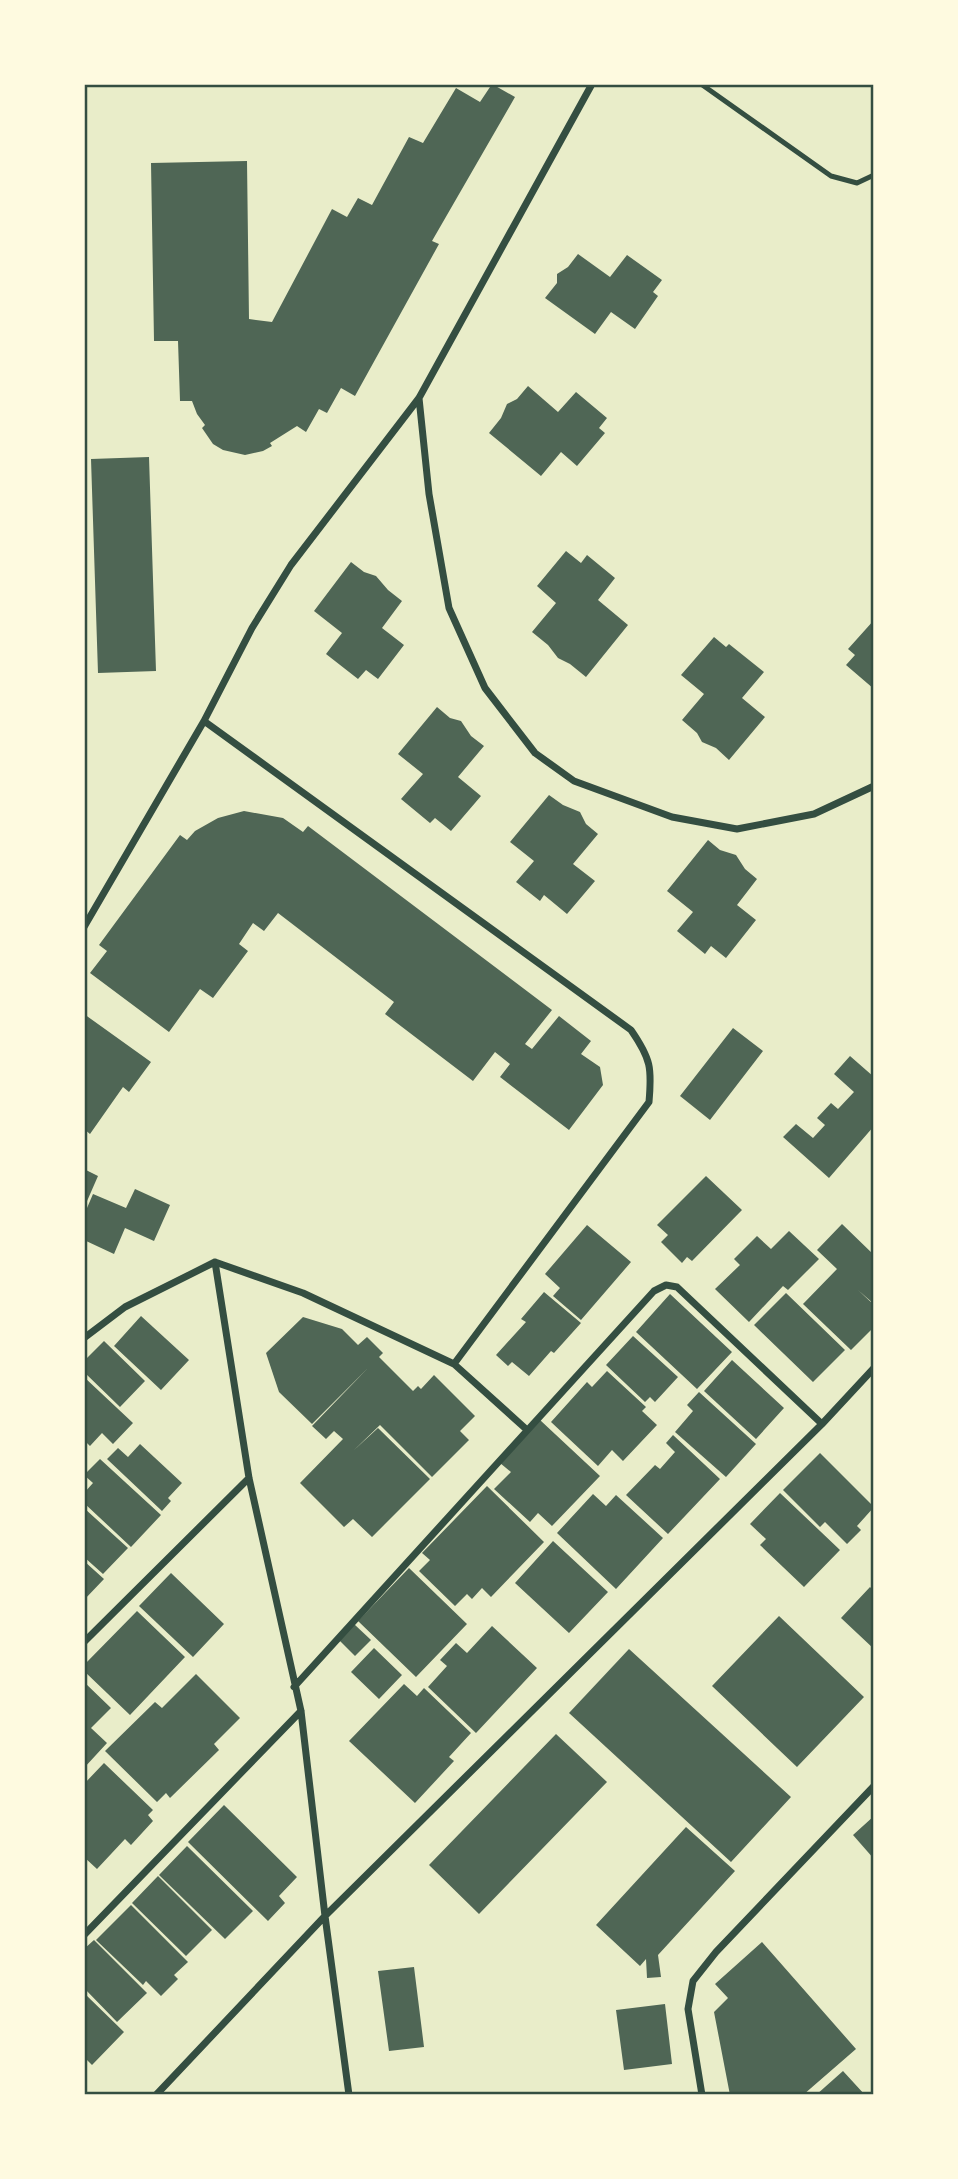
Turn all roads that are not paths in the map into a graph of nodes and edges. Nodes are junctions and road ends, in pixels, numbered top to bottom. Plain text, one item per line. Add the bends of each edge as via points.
1 (592, 84) edge
2 (701, 84) edge
3 (874, 175) edge
4 (419, 398) junction
5 (204, 722) junction
6 (874, 786) edge
7 (84, 927) edge
8 (215, 1262) junction
9 (84, 1338) edge
10 (454, 1364) junction
11 (874, 1368) edge
12 (821, 1424) junction
13 (526, 1429) junction
14 (249, 1478) junction
15 (84, 1642) edge
16 (294, 1686) junction
17 (301, 1711) junction
18 (874, 1786) edge
19 (324, 1916) junction
20 (84, 1935) edge
21 (156, 2095) edge
22 (349, 2095) edge
23 (702, 2095) edge

1 - 4 street
2 - 3 lane via 831,176 857,183
4 - 5 street via 291,565 252,628
4 - 6 street via 429,494 449,608 485,688 535,752 574,781 672,817 737,829 814,814
5 - 7 street
5 - 10 street via 631,1030 646,1052 652,1074 649,1102
8 - 9 street via 125,1307
8 - 10 street via 303,1293
8 - 14 street
10 - 13 street
11 - 12 street
12 - 13 street via 677,1287 666,1285 654,1290
12 - 19 street
13 - 16 street
14 - 15 street
14 - 16 street
16 - 17 street
17 - 19 street
17 - 20 street
18 - 23 street via 693,1981 688,2009
19 - 21 street
19 - 22 street

